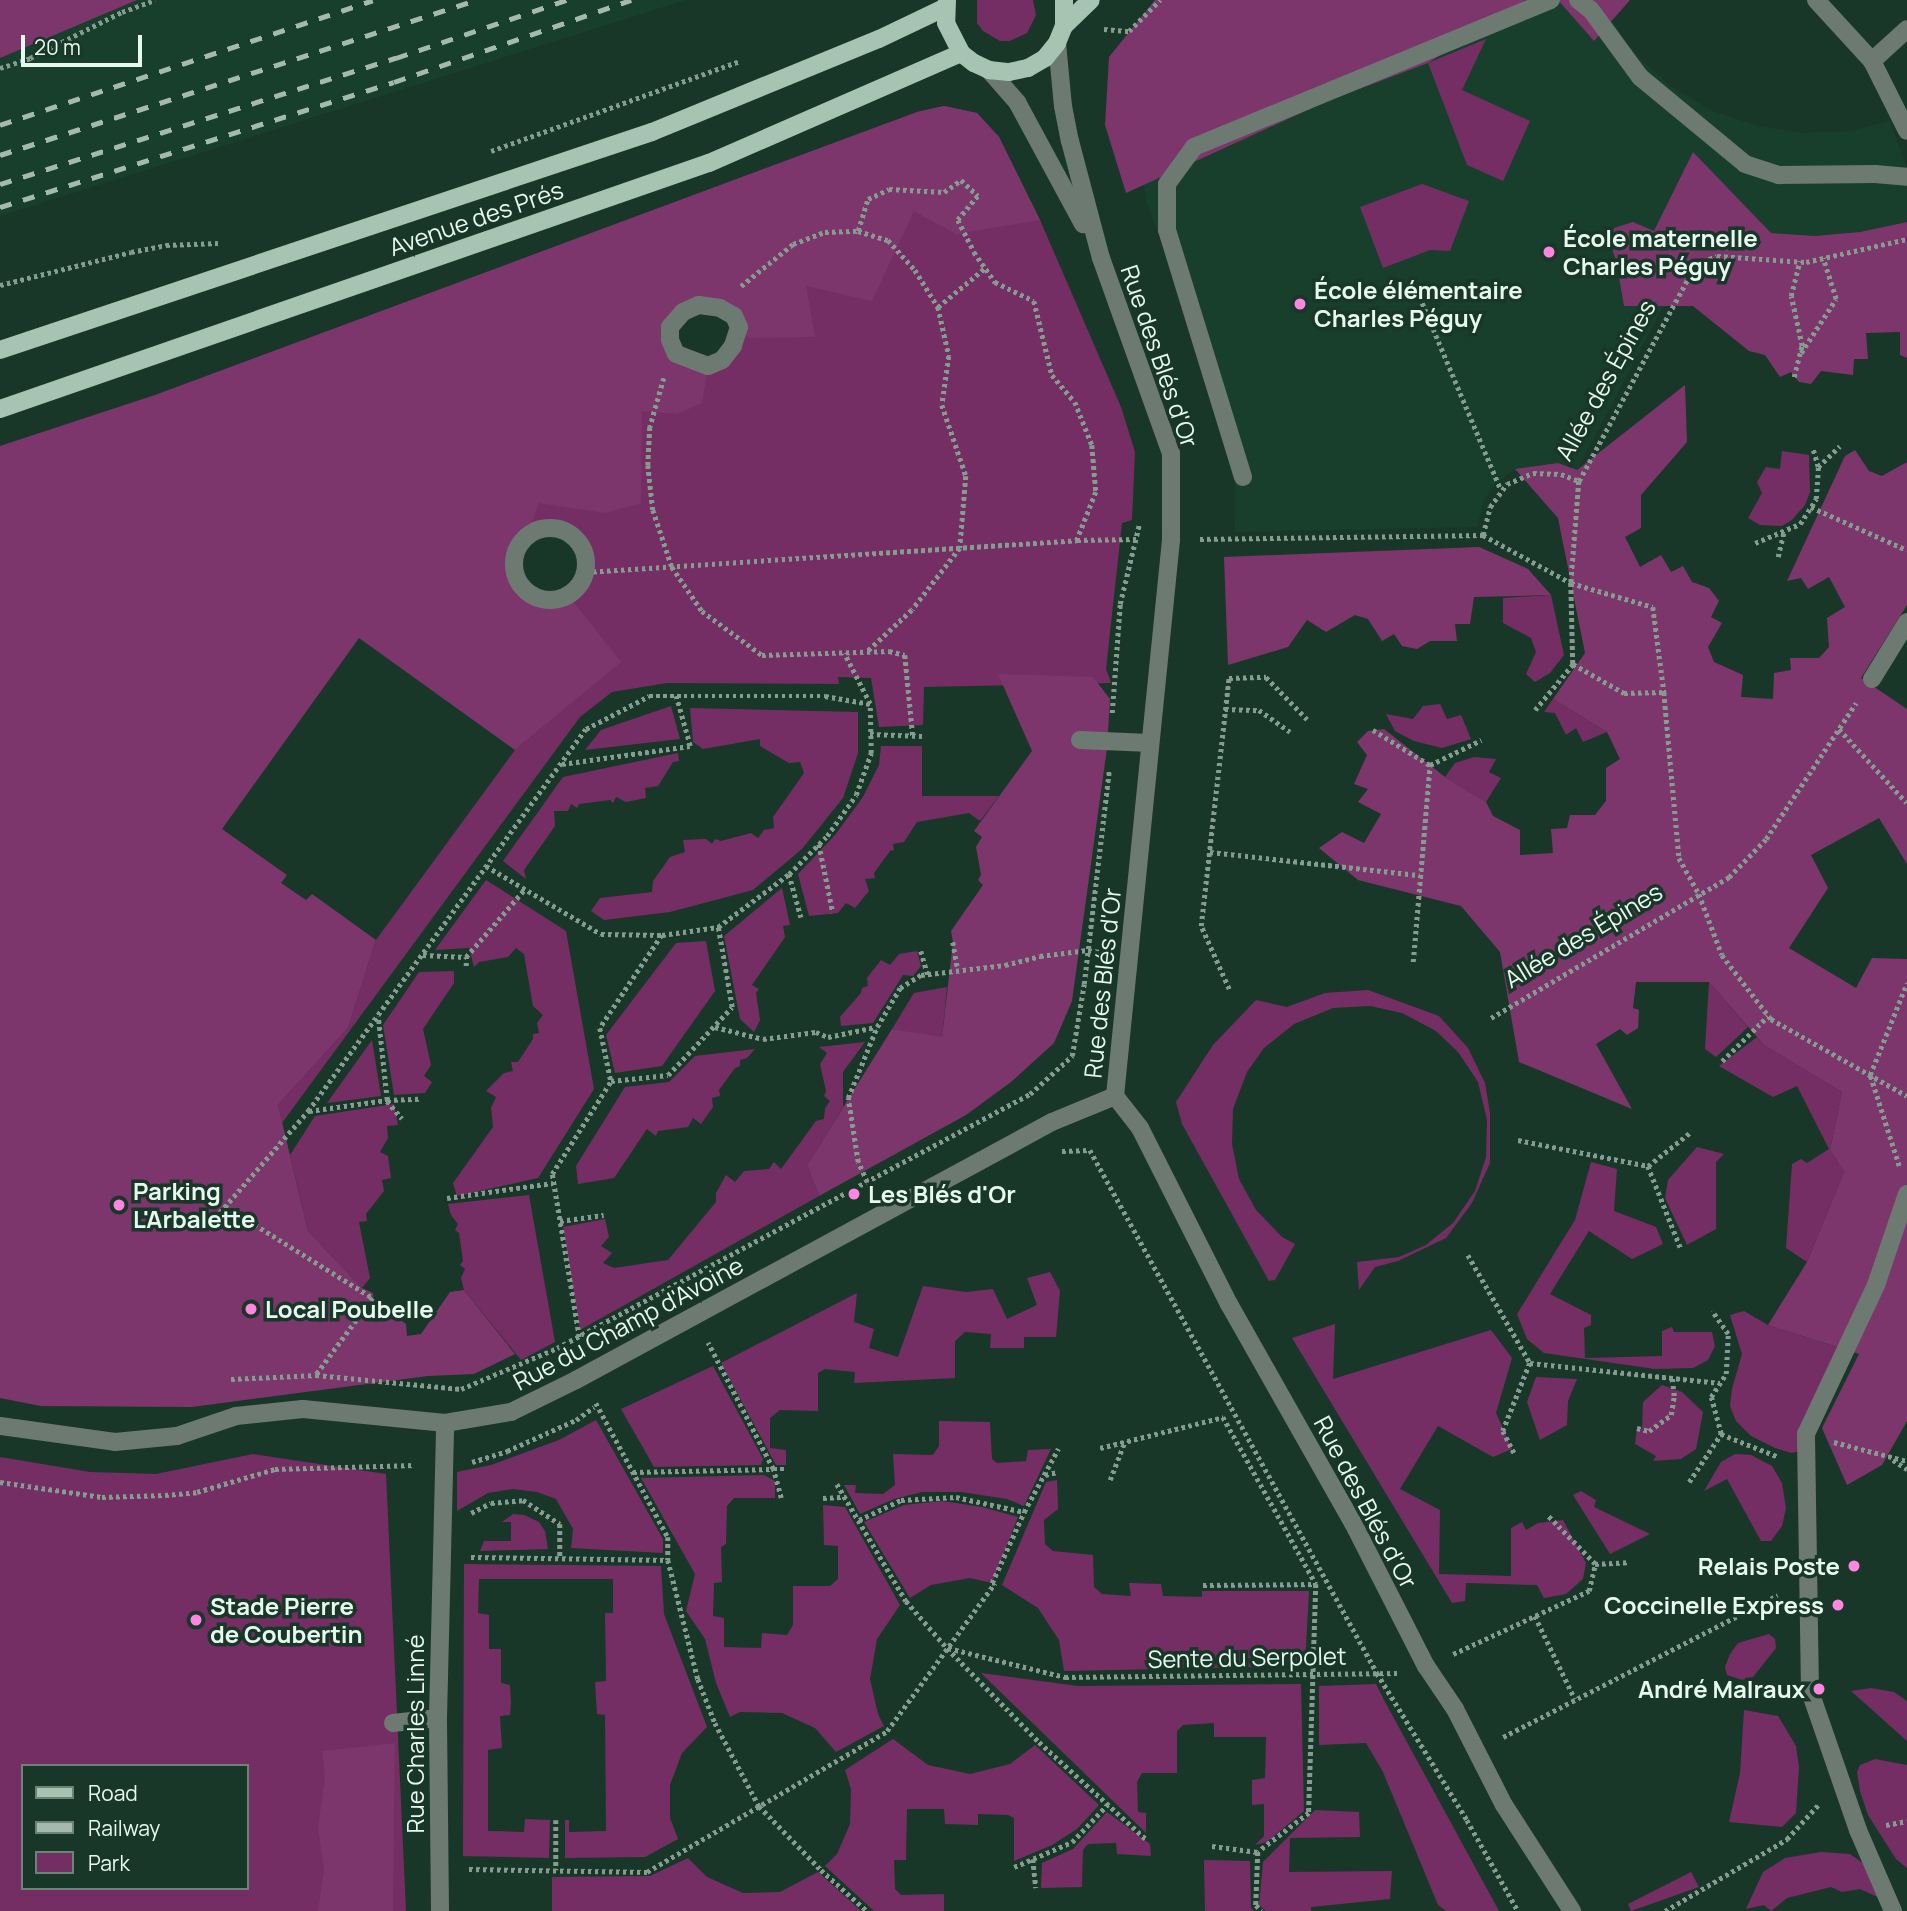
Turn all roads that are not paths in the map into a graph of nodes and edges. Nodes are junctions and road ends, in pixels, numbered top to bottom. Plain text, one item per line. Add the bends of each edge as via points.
1 (1064, 0) edge
2 (1091, 0) edge
3 (1551, 0) edge
4 (1578, 0) edge
5 (1815, 0) edge
6 (946, 4) edge
7 (1065, 26) junction
8 (1907, 29) edge
9 (1057, 43) junction
10 (961, 53) junction
11 (1872, 61) junction
12 (989, 70) junction
13 (1907, 131) edge
14 (1907, 177) edge
15 (1101, 258) junction
16 (0, 350) edge
17 (0, 409) edge
18 (1243, 477) dead end
19 (586, 572) joint
20 (1907, 622) edge
21 (1872, 679) road end
22 (1080, 740) dead end
23 (1150, 743) junction
24 (1115, 1096) junction
25 (1905, 1186) edge
26 (445, 1423) junction
27 (0, 1426) edge
28 (438, 1718) junction
29 (393, 1723) dead end
30 (440, 1911) edge
31 (1572, 1911) edge
32 (1893, 1911) edge

1 - 7 main road
2 - 7 main road
3 - 18 street via 1195,147 1167,184 1167,230
4 - 14 street via 1591,9 1640,77 1745,164 1779,175
5 - 11 street
6 - 10 main road, Avenue des Prés via 949,31
6 - 16 main road, Avenue des Prés via 879,39 652,132
7 - 9 main road
8 - 11 street
9 - 12 main road via 1045,58 1028,68
9 - 15 street, Rue des Blés d'Or via 1067,129
10 - 12 main road
10 - 17 main road, Avenue des Prés via 709,163
11 - 13 street
12 - 15 street via 1017,102
15 - 23 street, Rue des Blés d'Or via 1171,453 1171,540
19 - 19 street via 569,596 550,601 520,586 513,573 516,552 528,535 545,528 563,530 578,540
20 - 21 street
22 - 23 street
23 - 24 street, Rue des Blés d'Or
24 - 26 street, Rue du Champ d'Avoine via 1052,1122 512,1412
24 - 31 street, Rue des Blés d'Or via 1140,1128 1229,1304 1504,1805
25 - 32 street via 1877,1285 1806,1428 1810,1691
26 - 27 street, Rue du Champ d'Avoine via 303,1409 236,1416 177,1436 115,1442
26 - 28 street, Rue Charles Linné
28 - 29 street
28 - 30 street, Rue Charles Linné

